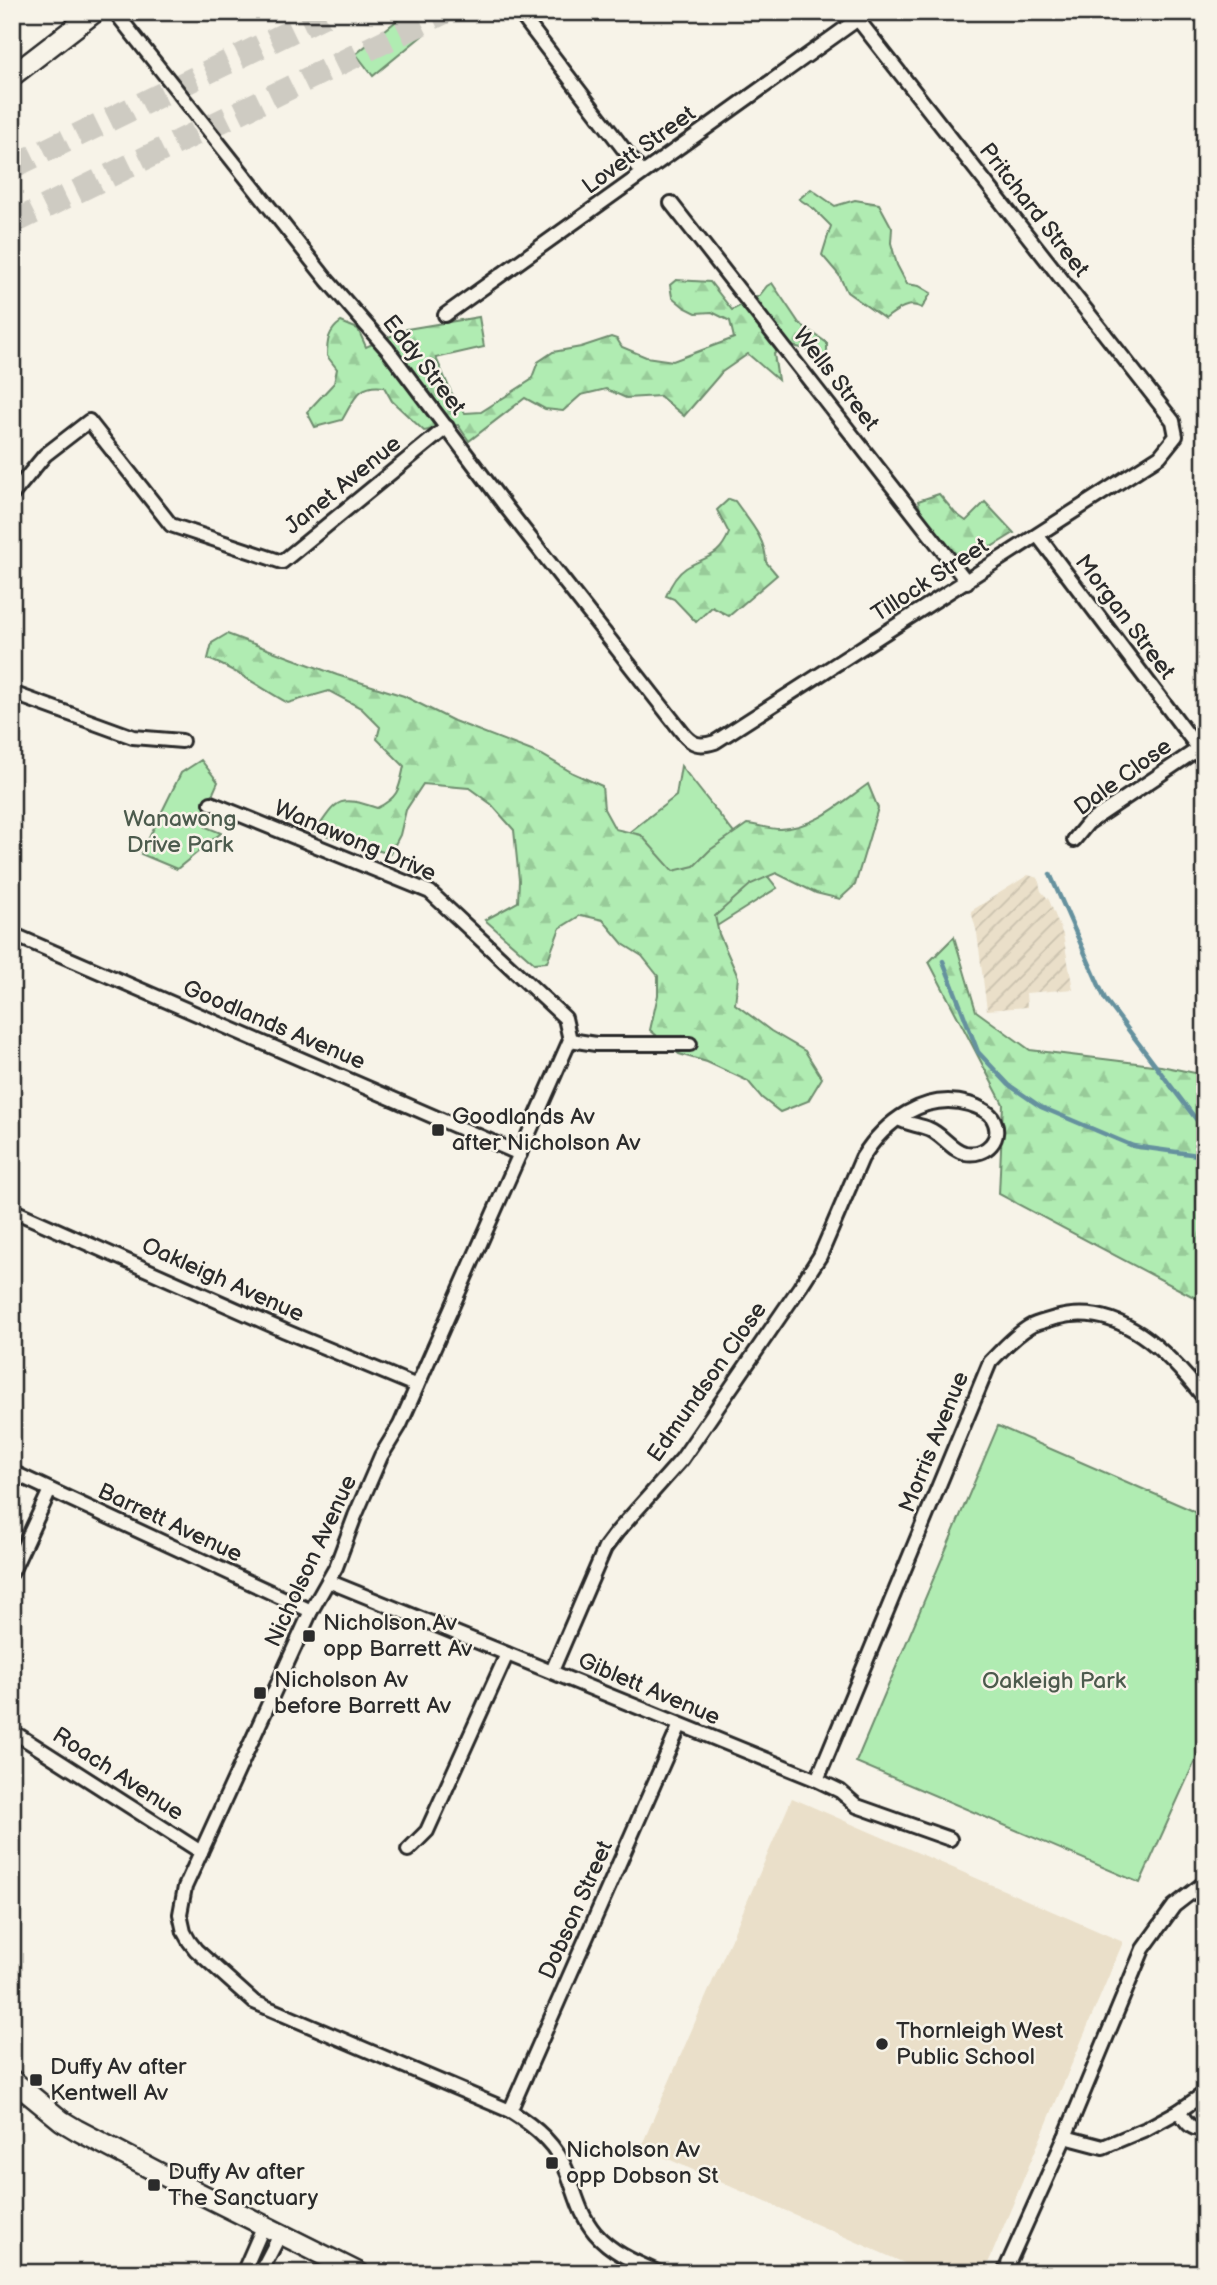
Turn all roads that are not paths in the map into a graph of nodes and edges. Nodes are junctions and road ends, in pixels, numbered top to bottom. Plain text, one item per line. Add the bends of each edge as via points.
1 (94, 12) edge
2 (115, 12) edge
3 (519, 12) edge
4 (855, 16) edge
5 (12, 76) edge
6 (642, 173) junction
7 (671, 203) dead end
8 (445, 315) dead end
9 (447, 427) junction
10 (1176, 436) joint
11 (12, 495) edge
12 (1038, 536) junction
13 (967, 582) junction
14 (12, 693) edge
15 (182, 741) dead end
16 (698, 745) joint
17 (1201, 753) edge
18 (211, 803) dead end
19 (1074, 840) dead end
20 (12, 934) edge
21 (570, 1040) junction
22 (690, 1044) dead end
23 (898, 1119) junction
24 (520, 1154) junction
25 (12, 1210) edge
26 (417, 1386) junction
27 (1205, 1399) edge
28 (12, 1472) edge
29 (50, 1490) junction
30 (12, 1572) edge
31 (328, 1581) junction
32 (311, 1611) junction
33 (507, 1654) junction
34 (552, 1671) junction
35 (680, 1726) junction
36 (12, 1731) edge
37 (817, 1780) junction
38 (950, 1839) dead end
39 (408, 1850) dead end
40 (201, 1852) junction
41 (1205, 1882) edge
42 (12, 2080) edge
43 (1204, 2095) edge
44 (510, 2111) junction
45 (1179, 2111) junction
46 (1205, 2129) edge
47 (1065, 2137) junction
48 (272, 2229) junction
49 (243, 2273) edge
50 (260, 2273) edge
51 (359, 2273) edge
52 (660, 2273) edge
53 (1004, 2273) edge

1 - 5 main road
2 - 9 street, Eddy Street
3 - 6 street
4 - 6 street, Lovett Street
4 - 10 street, Pritchard Street via 1173,421
6 - 8 street, Lovett Street
7 - 13 street, Wells Street
9 - 11 street, Janet Avenue via 282,562 171,525 89,421 45,455
9 - 16 street, Eddy Street via 682,732
10 - 12 street, Tillock Street via 1160,456
12 - 13 street, Tillock Street
12 - 17 street, Morgan Street
13 - 16 street, Tillock Street via 715,742
14 - 15 street via 133,737
17 - 19 street, Dale Close via 1088,823
18 - 21 street, Wanawong Drive via 430,892 565,1018
20 - 24 street, Goodlands Avenue
21 - 22 street
21 - 24 street, Nicholson Avenue
23 - 23 street, Edmundson Close via 918,1106 958,1100 992,1116 996,1132 990,1148 979,1154 961,1152 931,1130
23 - 34 street, Edmundson Close via 871,1143 820,1256 723,1399 682,1459 605,1548
24 - 26 street, Nicholson Avenue
25 - 26 street, Oakleigh Avenue
26 - 31 street, Nicholson Avenue via 381,1456
27 - 37 street, Morris Avenue via 1180,1367 1143,1334 1095,1314 1065,1315 1032,1325 1011,1340 990,1362
28 - 29 street, Barrett Avenue
29 - 30 street
29 - 32 street, Barrett Avenue
31 - 32 street, Nicholson Avenue
31 - 33 street, Giblett Avenue
32 - 40 street, Nicholson Avenue
33 - 34 street, Giblett Avenue
33 - 39 street via 427,1831
34 - 35 street, Giblett Avenue
35 - 37 street, Giblett Avenue
35 - 44 street, Dobson Street
36 - 40 street, Roach Avenue
37 - 38 street, Giblett Avenue via 857,1806
40 - 44 street, Nicholson Avenue via 183,1897 184,1932 196,1950 245,1995 270,2011
41 - 47 street via 1174,1906 1143,1949
42 - 48 main road via 77,2130
43 - 45 street
44 - 52 street, Nicholson Avenue via 532,2125 556,2151 596,2235 624,2256
45 - 46 street via 1190,2126
45 - 47 street via 1103,2147
47 - 53 street
48 - 49 street
48 - 50 street
48 - 51 main road

